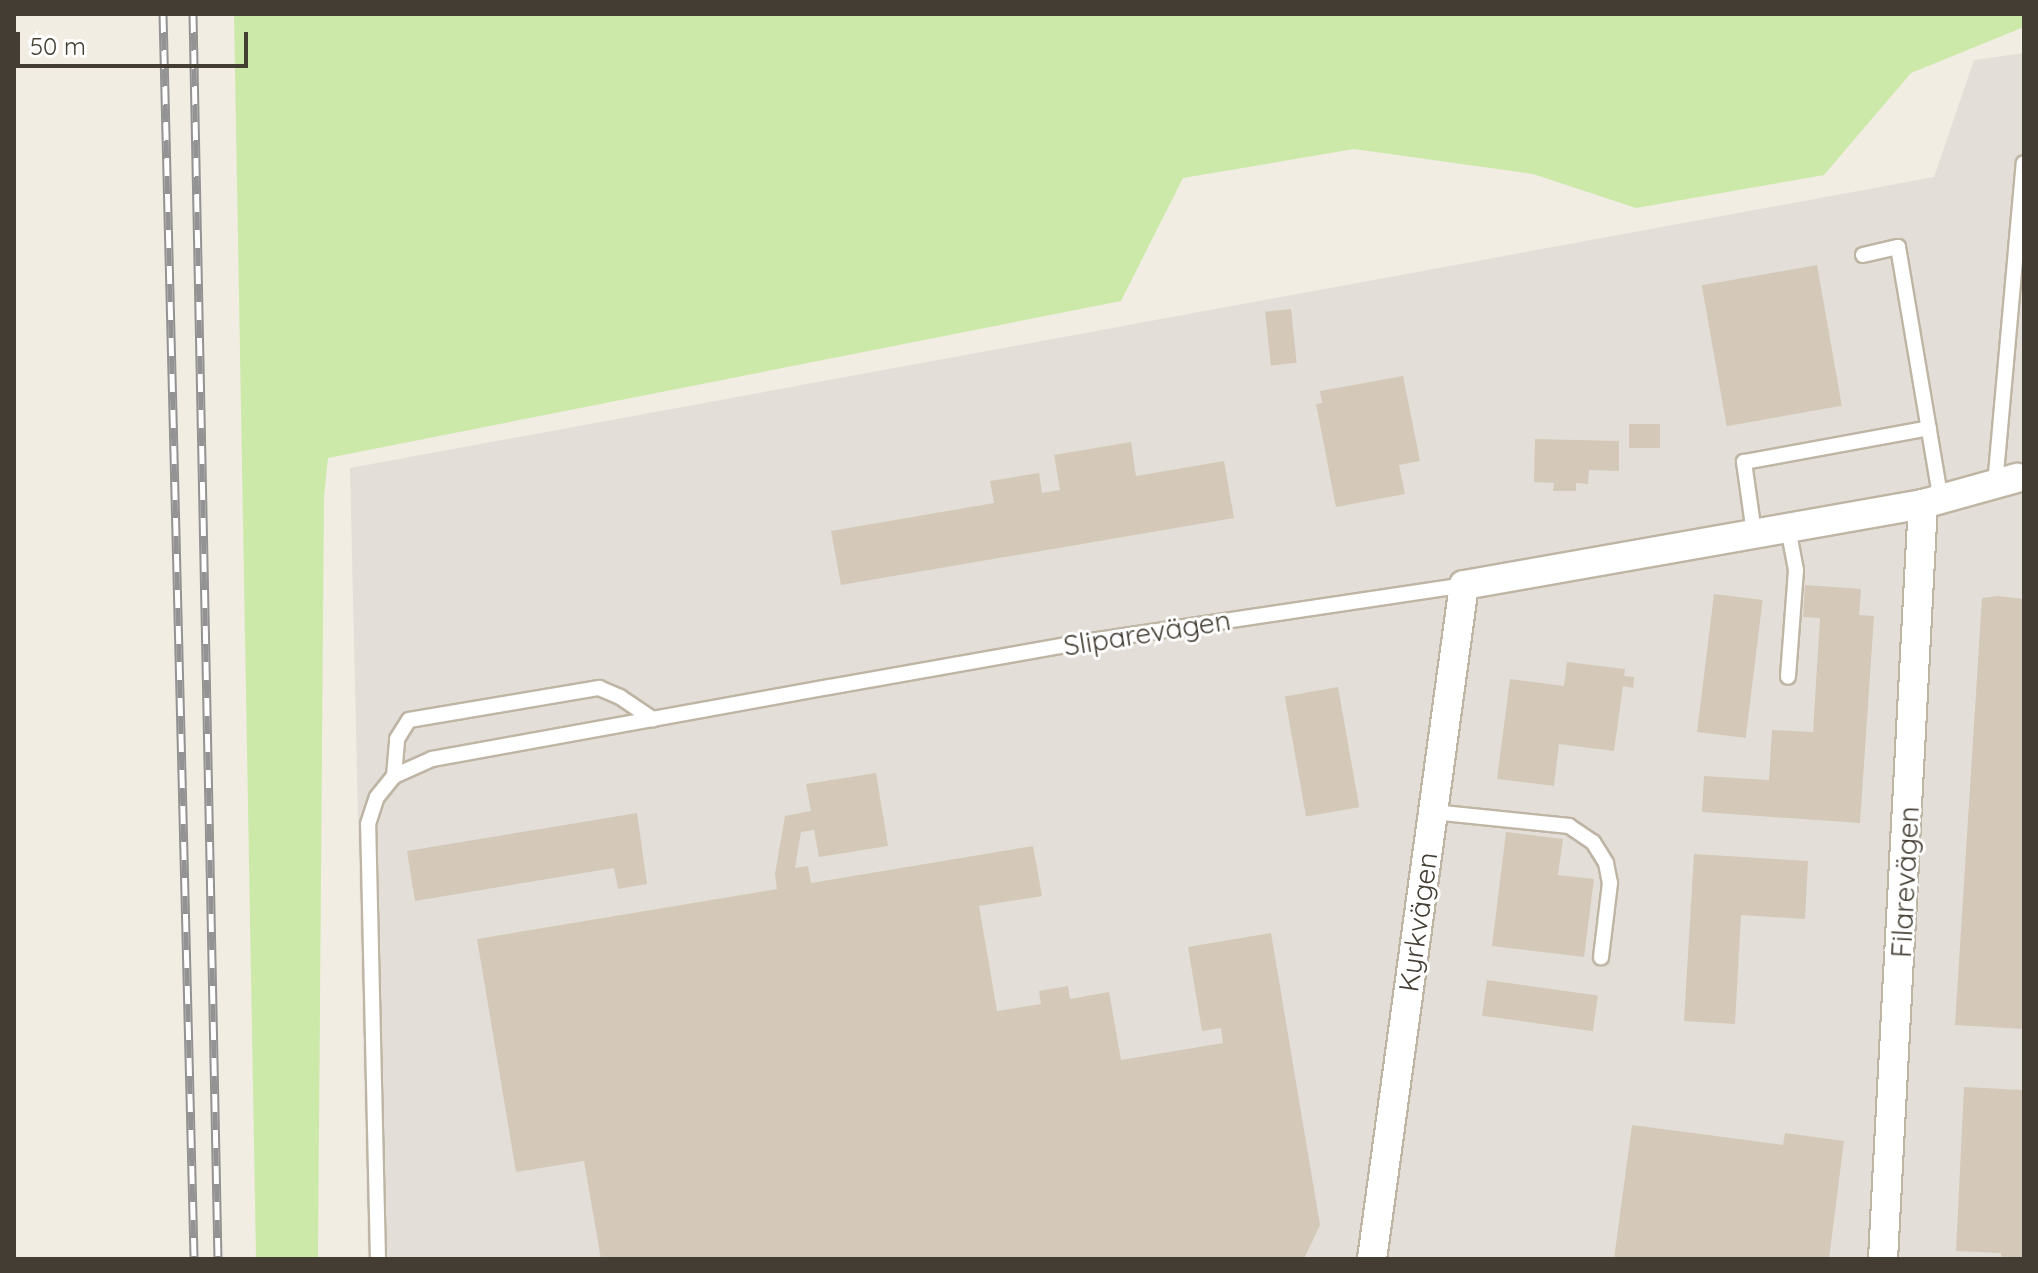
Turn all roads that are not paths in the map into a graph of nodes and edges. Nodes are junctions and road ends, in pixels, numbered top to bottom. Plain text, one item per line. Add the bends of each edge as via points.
1 (2024, 163) edge
2 (1863, 255) dead end
3 (1929, 428) junction
4 (2006, 482) joint
5 (1932, 502) junction
6 (1788, 528) junction
7 (1754, 533) junction
8 (1464, 585) junction
9 (1788, 677) dead end
10 (653, 719) junction
11 (394, 776) junction
12 (1433, 812) junction
13 (1601, 957) dead end
14 (378, 1259) edge
15 (1372, 1259) edge
16 (1883, 1259) edge

1 - 4 lane
2 - 3 lane via 1898,247
3 - 5 lane
3 - 7 lane via 1744,462
4 - 5 street
5 - 6 street
5 - 16 street, Filarevägen
6 - 7 street
6 - 9 lane via 1796,570
7 - 8 street
8 - 10 lane, Sliparevägen via 1071,644
8 - 12 street, Kyrkvägen
10 - 11 lane, Sliparevägen via 432,759
10 - 11 lane via 599,688 409,720 397,739
11 - 14 lane via 377,797 368,824
12 - 13 lane via 1548,822 1569,826 1593,842 1610,883
12 - 15 street, Kyrkvägen

